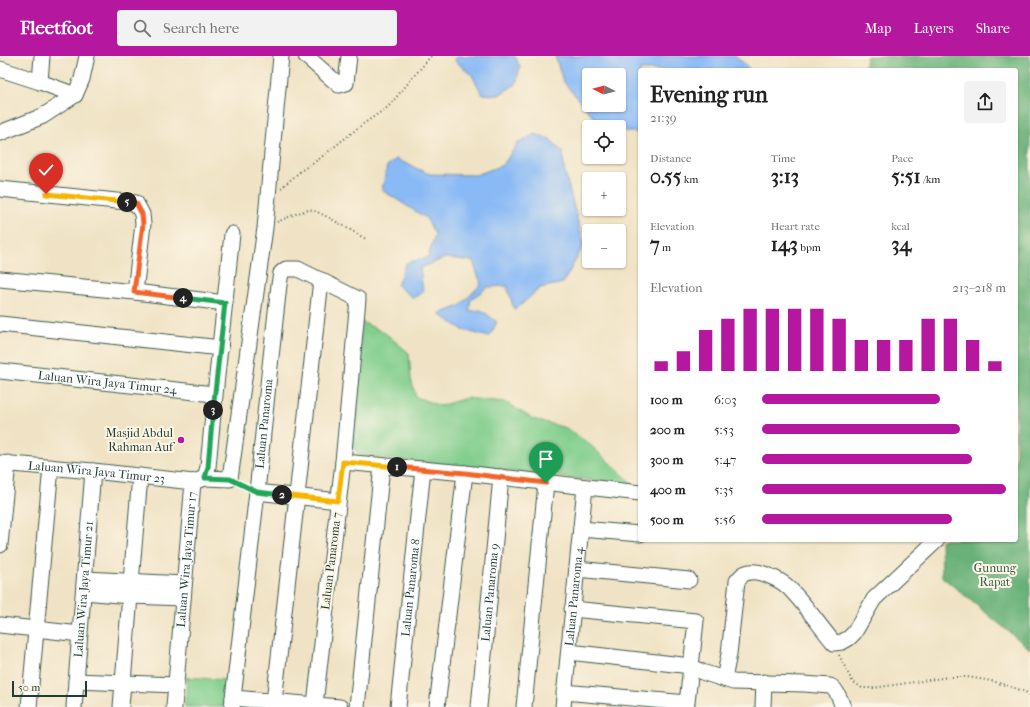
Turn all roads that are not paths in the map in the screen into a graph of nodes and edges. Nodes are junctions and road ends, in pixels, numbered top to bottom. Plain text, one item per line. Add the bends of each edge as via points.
1 (42, 56) edge
2 (88, 56) edge
3 (281, 56) edge
4 (306, 56) edge
5 (349, 56) edge
6 (0, 69) edge
7 (40, 82) junction
8 (75, 95) junction
9 (0, 133) edge
10 (0, 190) edge
11 (232, 234) dead end
12 (0, 279) edge
13 (321, 280) junction
14 (134, 292) junction
15 (358, 299) joint
16 (225, 303) junction
17 (0, 324) edge
18 (221, 348) junction
19 (0, 371) edge
20 (214, 394) junction
21 (343, 462) junction
22 (4, 463) edge
23 (382, 466) junction
24 (51, 467) junction
25 (423, 469) junction
26 (93, 471) junction
27 (465, 473) junction
28 (140, 476) junction
29 (501, 477) junction
30 (199, 480) junction
31 (546, 483) junction
32 (585, 487) junction
33 (257, 492) junction
34 (638, 493) edge
35 (296, 496) junction
36 (338, 501) junction
37 (581, 529) junction
38 (638, 534) edge
39 (935, 542) edge
40 (0, 545) edge
41 (577, 569) junction
42 (689, 580) dead end
43 (84, 585) junction
44 (130, 589) junction
45 (184, 591) junction
46 (572, 609) junction
47 (0, 624) edge
48 (36, 630) junction
49 (80, 634) junction
50 (569, 652) junction
51 (691, 666) junction
52 (724, 679) junction
53 (76, 681) junction
54 (764, 682) junction
55 (123, 683) junction
56 (176, 686) junction
57 (564, 692) junction
58 (274, 702) junction
59 (232, 703) edge
60 (315, 704) junction
61 (29, 707) edge
62 (74, 707) edge
63 (121, 707) edge
64 (174, 707) edge
65 (340, 707) edge
66 (357, 707) edge
67 (398, 707) edge
68 (438, 707) edge
69 (479, 707) edge
70 (524, 707) edge
71 (563, 707) edge
72 (763, 707) edge
73 (843, 707) edge

1 - 7 street
2 - 8 street
3 - 30 street, Laluan Wira Jaya Timur 23 via 265,228 230,479
4 - 5 street via 339,84 346,83
6 - 7 street
7 - 8 street
8 - 9 street via 43,116
10 - 14 street via 136,203 142,214 143,224
11 - 16 street, Laluan Wira Jaya Timur 17
12 - 14 street
13 - 15 street, Laluan Panaroma
13 - 33 street, Laluan Panaroma via 298,269 286,269 281,273
13 - 35 street
14 - 16 street
15 - 21 street, Laluan Panaroma 7
16 - 18 street, Laluan Wira Jaya Timur 17
17 - 18 street
18 - 20 street, Laluan Wira Jaya Timur 17
19 - 20 street, Laluan Wira Jaya Timur 24
20 - 30 street, Laluan Wira Jaya Timur 17 via 208,467
21 - 23 street
21 - 36 street, Laluan Panaroma 7
22 - 24 street, Laluan Wira Jaya Timur 23
22 - 40 street
23 - 25 street
23 - 66 street
24 - 26 street, Laluan Wira Jaya Timur 23
24 - 48 street
25 - 27 street
25 - 67 street, Laluan Panaroma 8
26 - 28 street, Laluan Wira Jaya Timur 23
26 - 43 street, Laluan Wira Jaya Timur 21
27 - 29 street
27 - 68 street
28 - 30 street, Laluan Wira Jaya Timur 23
28 - 44 street
29 - 31 street
29 - 69 street, Laluan Panaroma 9
30 - 45 street, Laluan Wira Jaya Timur 17
31 - 32 street
31 - 70 street
32 - 34 street
32 - 37 street, Laluan Panaroma 4
33 - 35 street
33 - 59 street, Laluan Panaroma
35 - 36 street
35 - 58 street
36 - 60 street, Laluan Panaroma 7
37 - 38 street
37 - 41 street, Laluan Panaroma 4
39 - 52 street via 874,598 854,633 842,642 834,643 788,587 778,579 752,571 742,575 737,581
41 - 42 street
41 - 46 street, Laluan Panaroma 4
43 - 44 street
43 - 49 street, Laluan Wira Jaya Timur 21
44 - 45 street
44 - 55 street
45 - 56 street, Laluan Wira Jaya Timur 17
46 - 50 street, Laluan Panaroma 4
46 - 51 street via 696,621
47 - 48 street
48 - 49 street
48 - 61 street
49 - 53 street, Laluan Wira Jaya Timur 21
50 - 51 street
50 - 57 street, Laluan Panaroma 4
51 - 52 street
51 - 57 street via 687,703
52 - 54 street via 733,682
53 - 55 street
53 - 62 street, Laluan Wira Jaya Timur 21
54 - 72 street
54 - 73 street via 833,686
55 - 56 street
55 - 63 street
56 - 64 street, Laluan Wira Jaya Timur 17
57 - 71 street, Laluan Panaroma 4
58 - 59 street
58 - 60 street
60 - 65 street

